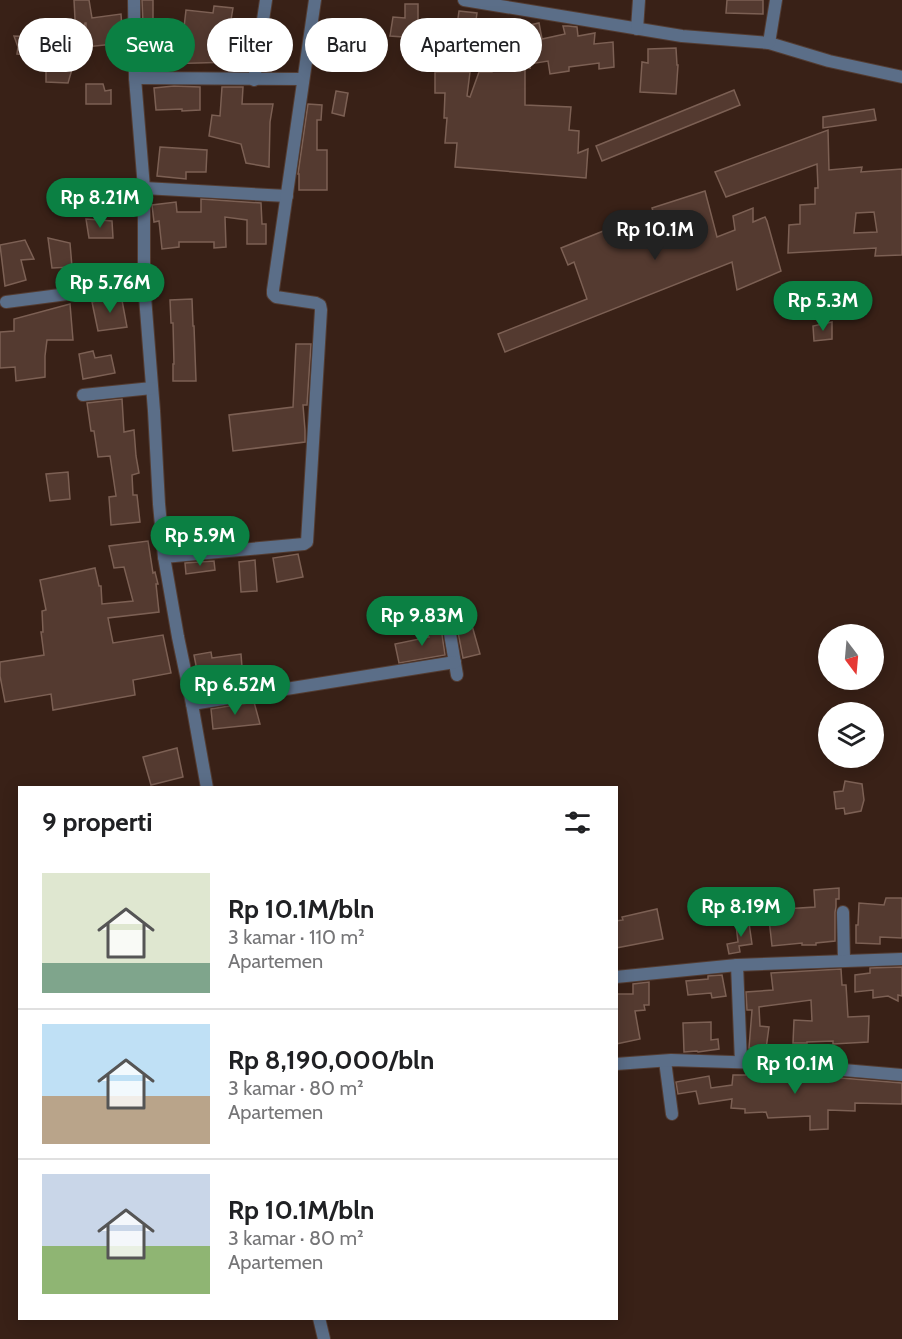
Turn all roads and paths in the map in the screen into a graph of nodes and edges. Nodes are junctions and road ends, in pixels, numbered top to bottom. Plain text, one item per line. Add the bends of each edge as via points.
1 (134, 0) edge
2 (266, 0) edge
3 (315, 0) edge
4 (465, 0) edge
5 (639, 0) edge
6 (776, 0) edge
7 (637, 29) junction
8 (769, 43) junction
9 (902, 77) edge
10 (135, 78) junction
11 (303, 79) junction
12 (254, 80) junction
13 (144, 188) junction
14 (287, 196) junction
15 (144, 284) junction
16 (6, 302) dead end
17 (152, 388) junction
18 (83, 395) dead end
19 (164, 557) junction
20 (447, 616) dead end
21 (192, 704) junction
22 (207, 786) edge
23 (843, 912) dead end
24 (902, 959) edge
25 (844, 960) junction
26 (737, 965) junction
27 (618, 977) edge
28 (664, 1061) junction
29 (741, 1062) junction
30 (618, 1064) edge
31 (902, 1075) edge
32 (672, 1114) dead end
33 (319, 1320) edge
34 (324, 1339) edge

1 - 10 street
2 - 12 street
3 - 11 street
4 - 7 street
5 - 7 street
6 - 8 street
7 - 8 street
8 - 9 street
10 - 12 street
10 - 13 street
11 - 12 street
11 - 14 street
13 - 14 street
13 - 15 street
14 - 19 street via 273,294 277,298 316,303 321,310 308,542
15 - 16 street
15 - 17 street
17 - 18 street
17 - 19 street
19 - 21 street
20 - 21 street via 456,668
21 - 22 street
23 - 25 street
24 - 25 street
25 - 26 street
26 - 27 street
26 - 29 street
28 - 29 street
28 - 30 street
28 - 32 street
29 - 31 street
33 - 34 street

